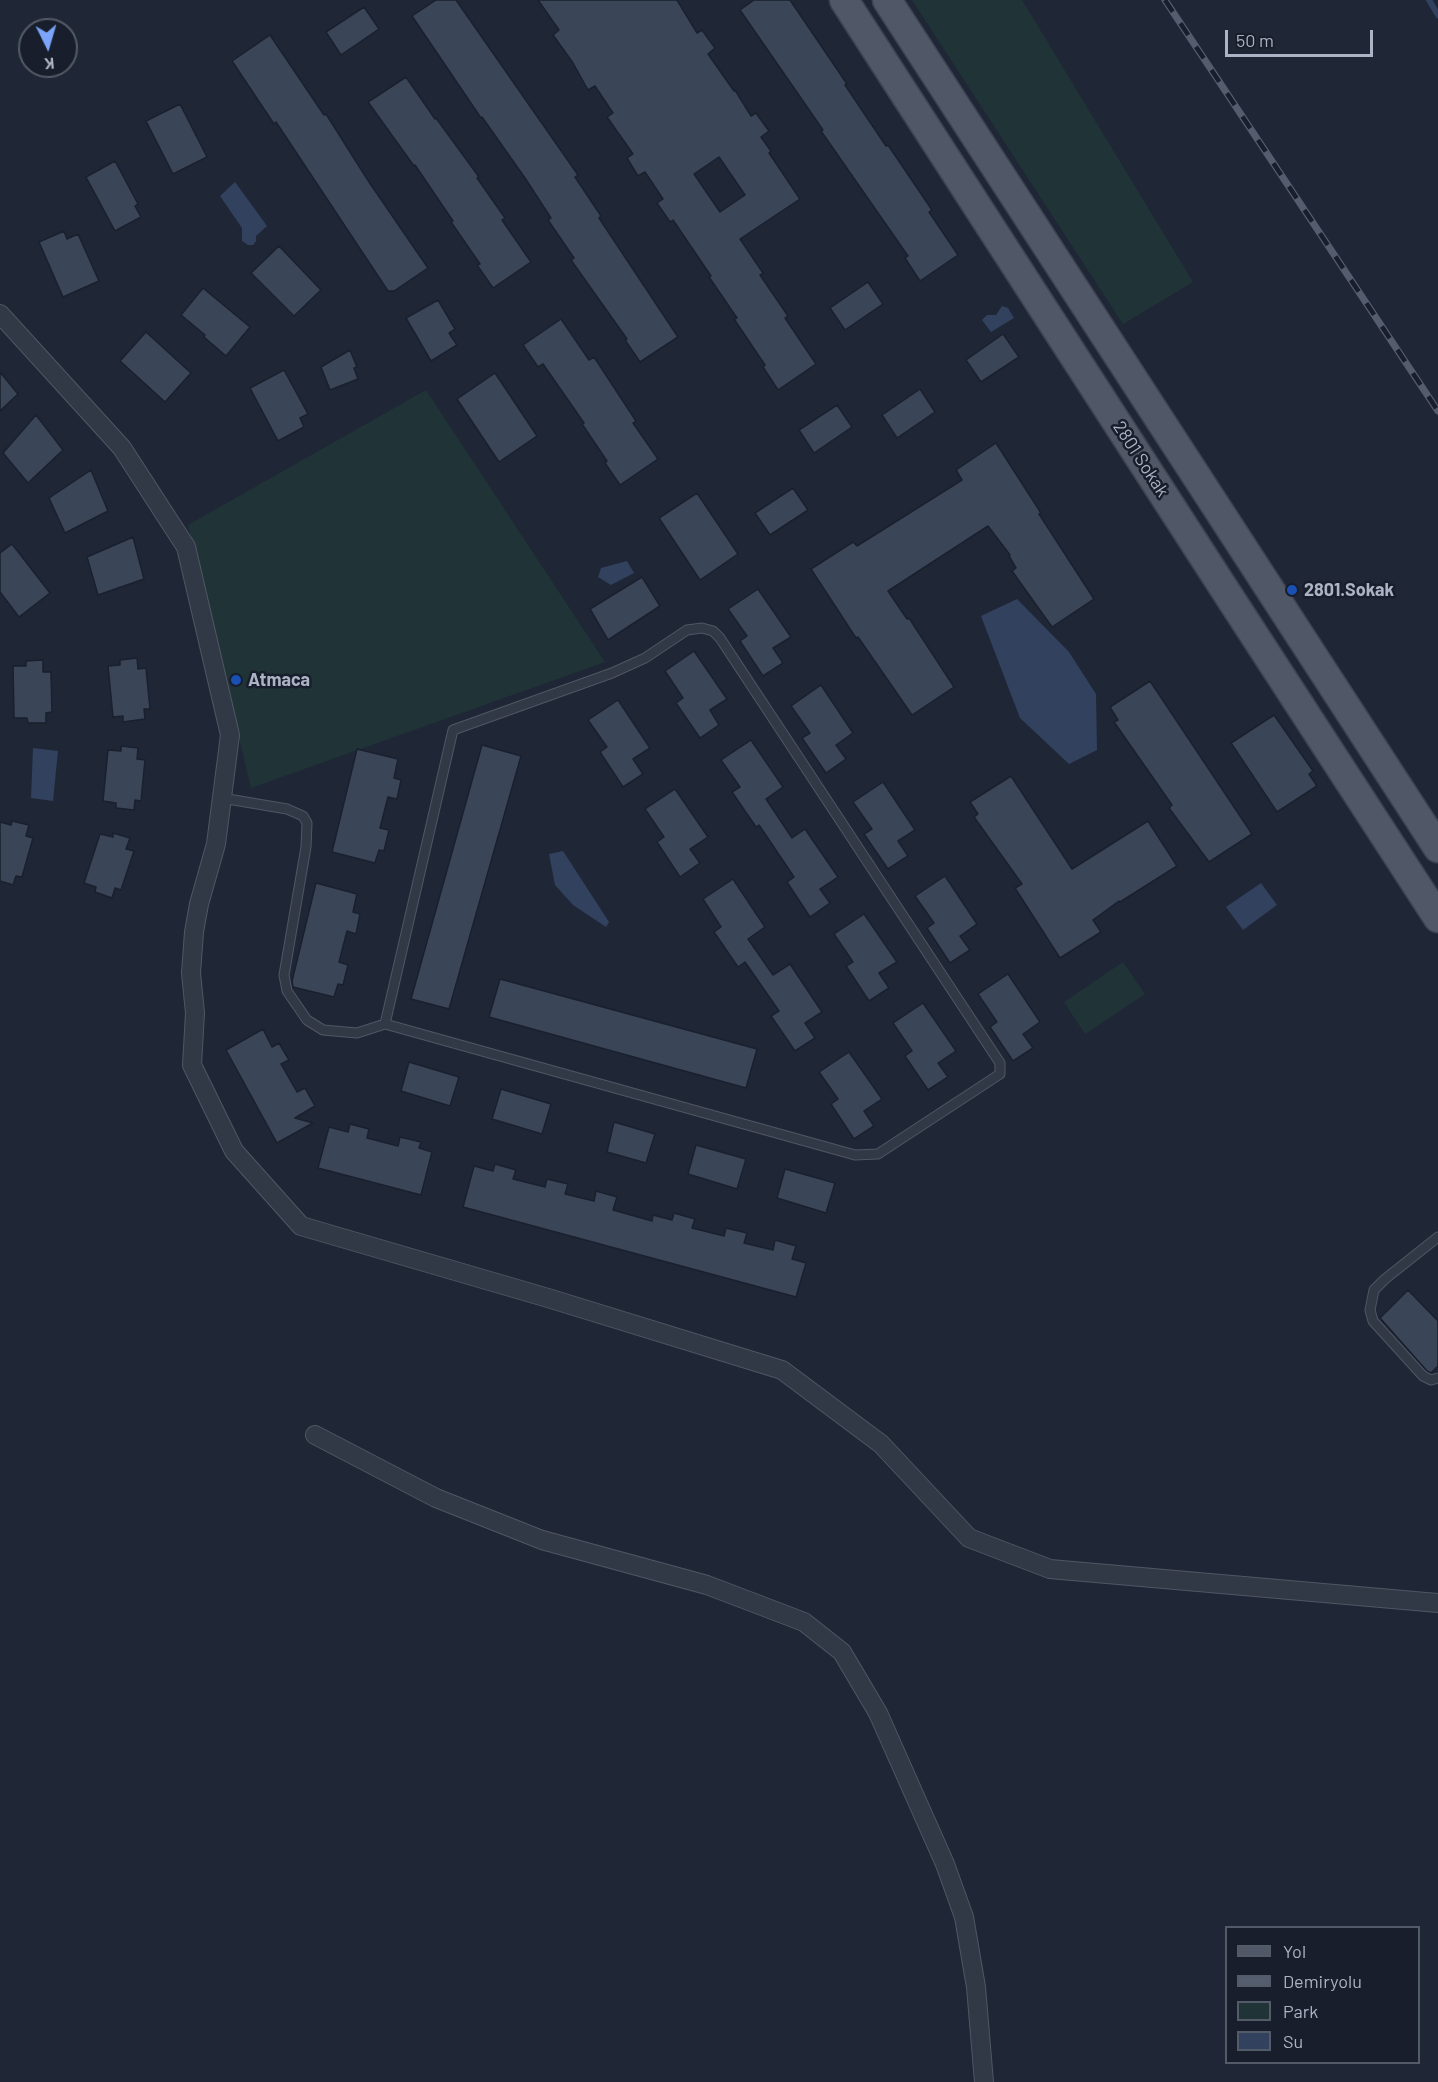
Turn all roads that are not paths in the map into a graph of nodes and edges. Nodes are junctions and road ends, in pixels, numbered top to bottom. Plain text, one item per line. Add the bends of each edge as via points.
1 (844, 0) edge
2 (887, 0) edge
3 (0, 314) edge
4 (222, 798) junction
5 (1438, 848) edge
6 (1438, 918) edge
7 (384, 1024) junction
8 (1438, 1237) edge
9 (1438, 1378) edge
10 (315, 1436) dead end
11 (1438, 1603) edge
12 (984, 2082) edge

1 - 6 main road, 2801 Sokak
2 - 5 main road, 2801 Sokak
3 - 4 street via 122,448 186,547 230,735
4 - 7 lane via 287,809 303,816 307,823 284,975 287,992 307,1020 323,1030 357,1034
4 - 11 street via 216,844 194,932 192,1065 234,1151 301,1226 782,1370 881,1444 969,1538 1050,1569
7 - 7 lane via 855,1155 878,1154 1000,1074 1000,1063 720,638 702,628 687,630 645,658 612,673 453,730
8 - 9 lane via 1385,1278 1374,1290 1370,1310 1373,1321 1423,1376
10 - 12 street via 436,1498 542,1540 707,1585 804,1622 842,1652 878,1713 945,1864 964,1917 976,1987

